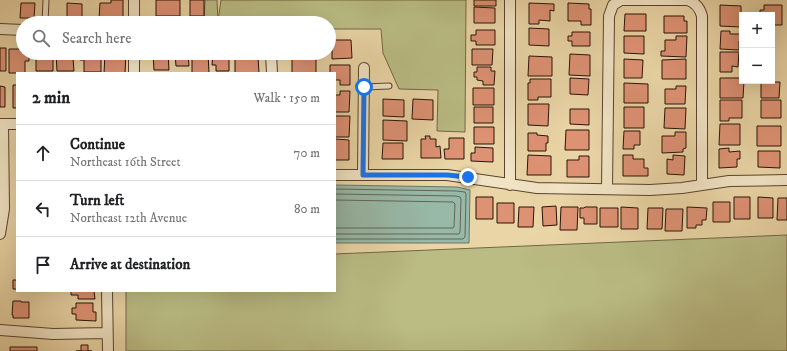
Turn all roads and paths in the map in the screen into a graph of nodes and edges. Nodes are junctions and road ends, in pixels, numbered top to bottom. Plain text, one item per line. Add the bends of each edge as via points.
1 (46, 0) edge
2 (134, 0) edge
3 (510, 0) edge
4 (610, 2) edge
5 (45, 16) edge
6 (134, 16) edge
7 (0, 29) edge
8 (16, 30) edge
9 (134, 60) edge
10 (271, 60) edge
11 (364, 68) dead end
12 (134, 72) edge
13 (272, 72) edge
14 (389, 86) dead end
15 (364, 87) junction
16 (2, 124) edge
17 (16, 124) edge
18 (336, 175) edge
19 (363, 175) junction
20 (787, 180) edge
21 (510, 185) junction
22 (702, 185) junction
23 (608, 189) junction
24 (0, 234) edge
25 (107, 292) edge
26 (0, 330) edge
27 (107, 333) junction
28 (108, 351) edge

1 - 5 lane
2 - 6 street
3 - 21 street
4 - 22 street via 688,0 697,5 702,16
4 - 23 street
7 - 8 street
9 - 12 street
10 - 13 street
11 - 15 street
14 - 15 lane
15 - 19 street
16 - 17 street
16 - 24 street via 4,203
18 - 19 street
19 - 21 street via 447,175
20 - 22 street via 729,180
21 - 23 street
22 - 23 street via 650,190
25 - 27 street
26 - 27 street via 53,334
27 - 28 street

